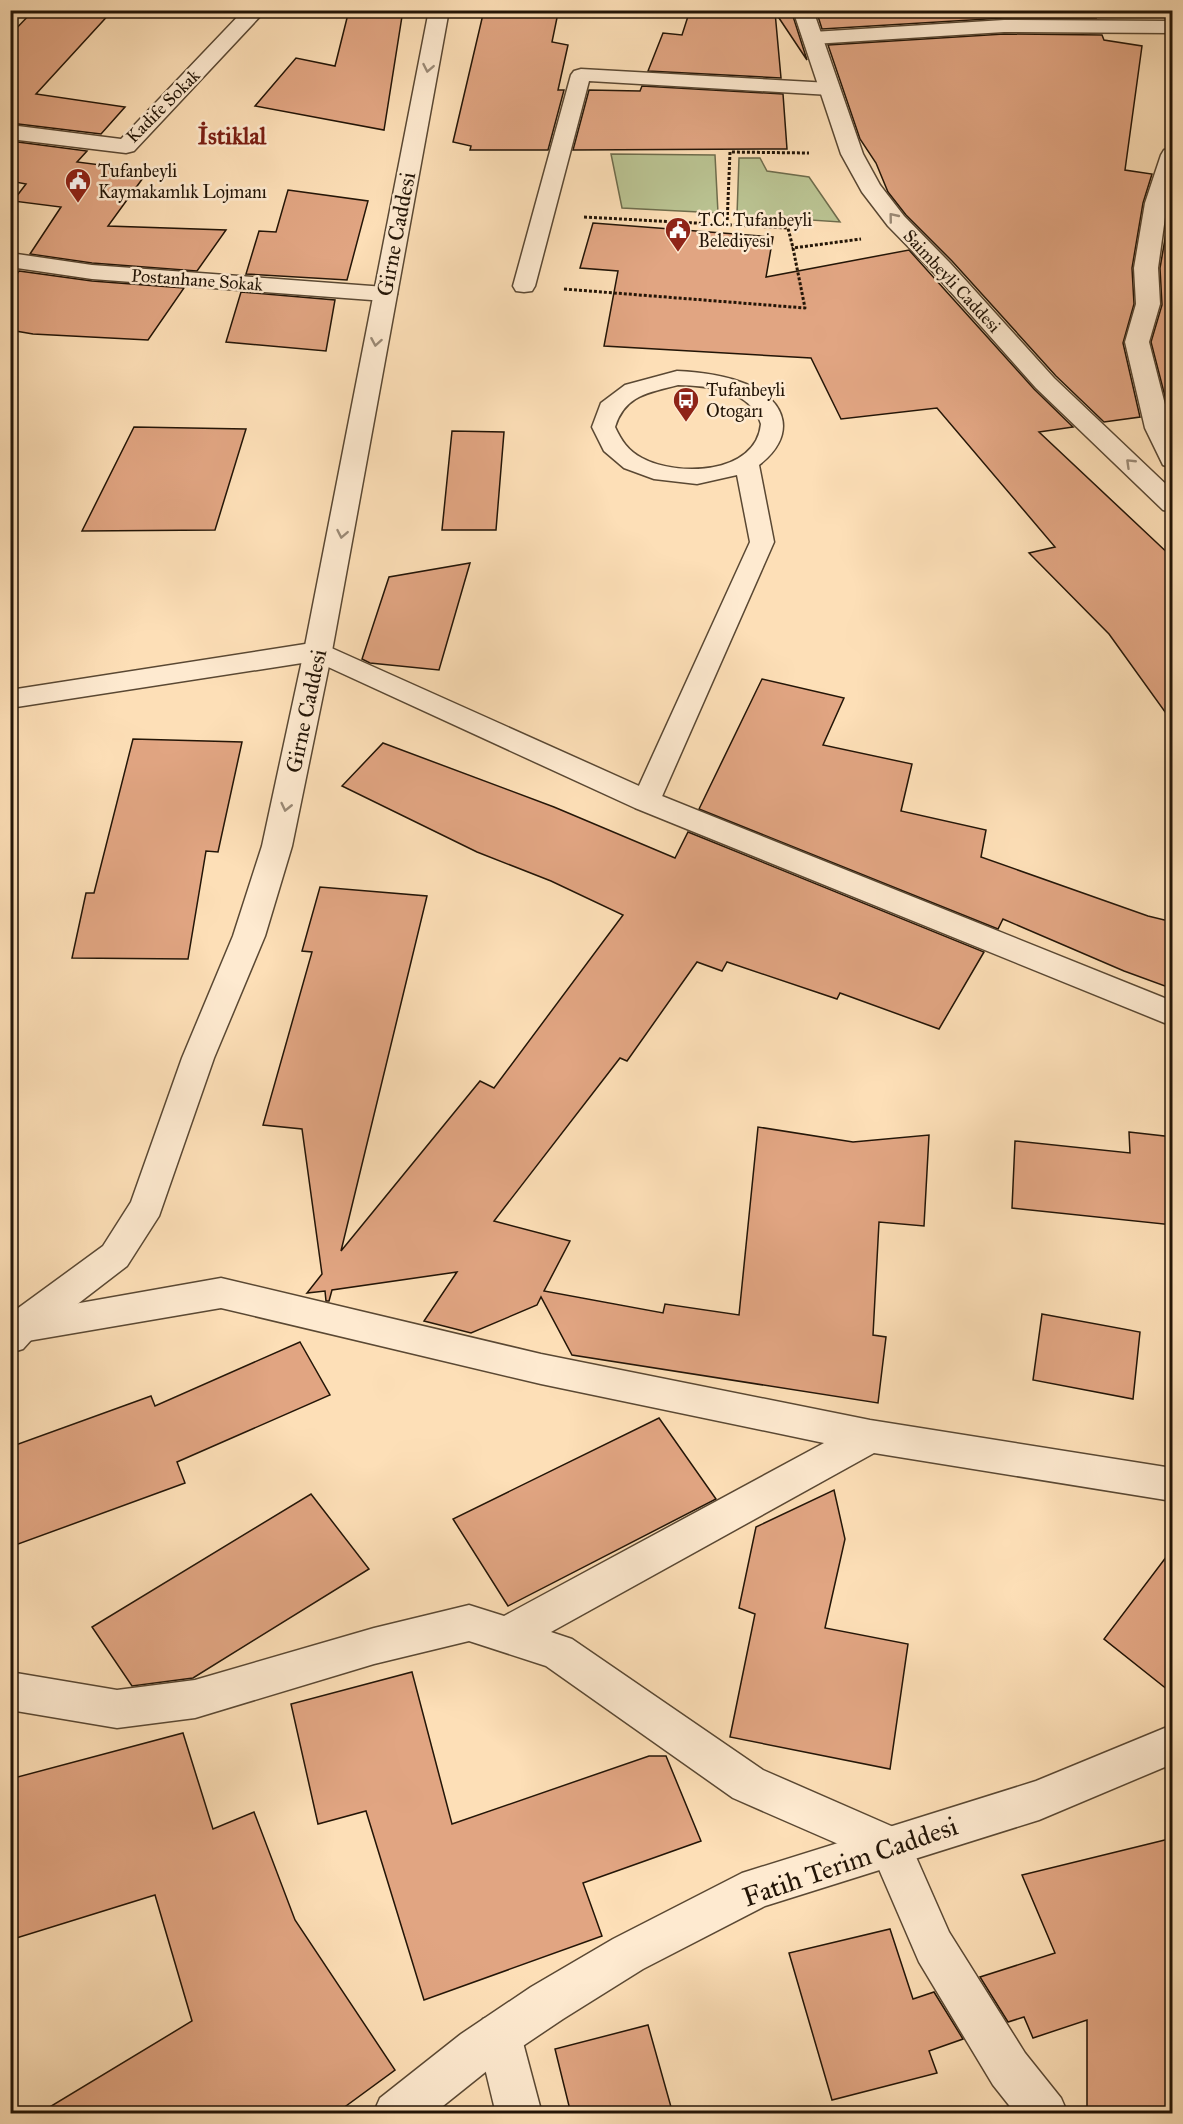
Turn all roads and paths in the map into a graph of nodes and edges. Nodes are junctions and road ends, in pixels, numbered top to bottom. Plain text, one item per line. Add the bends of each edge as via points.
1 (256, 10) edge
2 (439, 10) edge
3 (803, 10) edge
4 (1173, 27) edge
5 (813, 38) junction
6 (830, 89) junction
7 (10, 132) edge
8 (852, 153) junction
9 (1173, 155) edge
10 (543, 215) junction
11 (727, 225) junction
12 (907, 232) junction
13 (793, 248) junction
14 (10, 260) edge
15 (524, 286) joint
16 (385, 294) junction
17 (1173, 460) edge
18 (747, 464) junction
19 (1173, 504) edge
20 (318, 651) junction
21 (10, 699) edge
22 (646, 801) junction
23 (1173, 1014) edge
24 (13, 1332) edge
25 (870, 1436) junction
26 (1173, 1484) edge
27 (508, 1635) junction
28 (10, 1691) edge
29 (1173, 1744) edge
30 (890, 1846) junction
31 (499, 2035) junction
32 (396, 2114) edge
33 (519, 2114) edge
34 (1045, 2114) edge

1 - 7 street, Kadife Sokak via 126,146
2 -> 16 street, Girne Caddesi
3 - 5 street, Saimbeyli Caddesi
4 - 5 street via 1004,26
5 - 6 street, Saimbeyli Caddesi
6 - 8 street, Saimbeyli Caddesi
6 - 10 lane via 580,75
8 - 11 path via 730,152
12 -> 8 street, Saimbeyli Caddesi via 870,187
9 - 17 street via 1156,203 1146,267 1148,304 1137,342 1158,428
10 - 11 path
10 - 15 lane
11 - 13 path via 788,228
12 - 13 path
19 -> 12 street, Saimbeyli Caddesi via 1045,383
13 - 15 path via 806,308
14 - 16 street, Postanhane Sokak via 92,272
16 -> 20 street, Girne Caddesi
18 - 18 lane via 764,451 772,437 772,421 765,406 728,384 677,378 652,382 630,390 612,403 603,420 604,437 615,453 662,475 693,477
18 - 22 lane via 762,542
20 - 21 street
20 - 22 street
20 -> 24 street, Girne Caddesi via 277,846 253,925 198,1058 147,1206 115,1256
22 - 23 street
24 - 25 street via 221,1293 541,1369
25 - 26 street
25 - 27 street
27 - 28 street via 469,1623 374,1646 195,1699 117,1709
27 - 30 street via 558,1652 748,1784
29 - 30 street, Fatih Terim Caddesi via 1039,1800
30 - 31 street, Fatih Terim Caddesi via 758,1888 628,1954
30 - 34 street via 934,1947 1009,2069
31 - 32 street, Fatih Terim Caddesi
31 - 33 street

